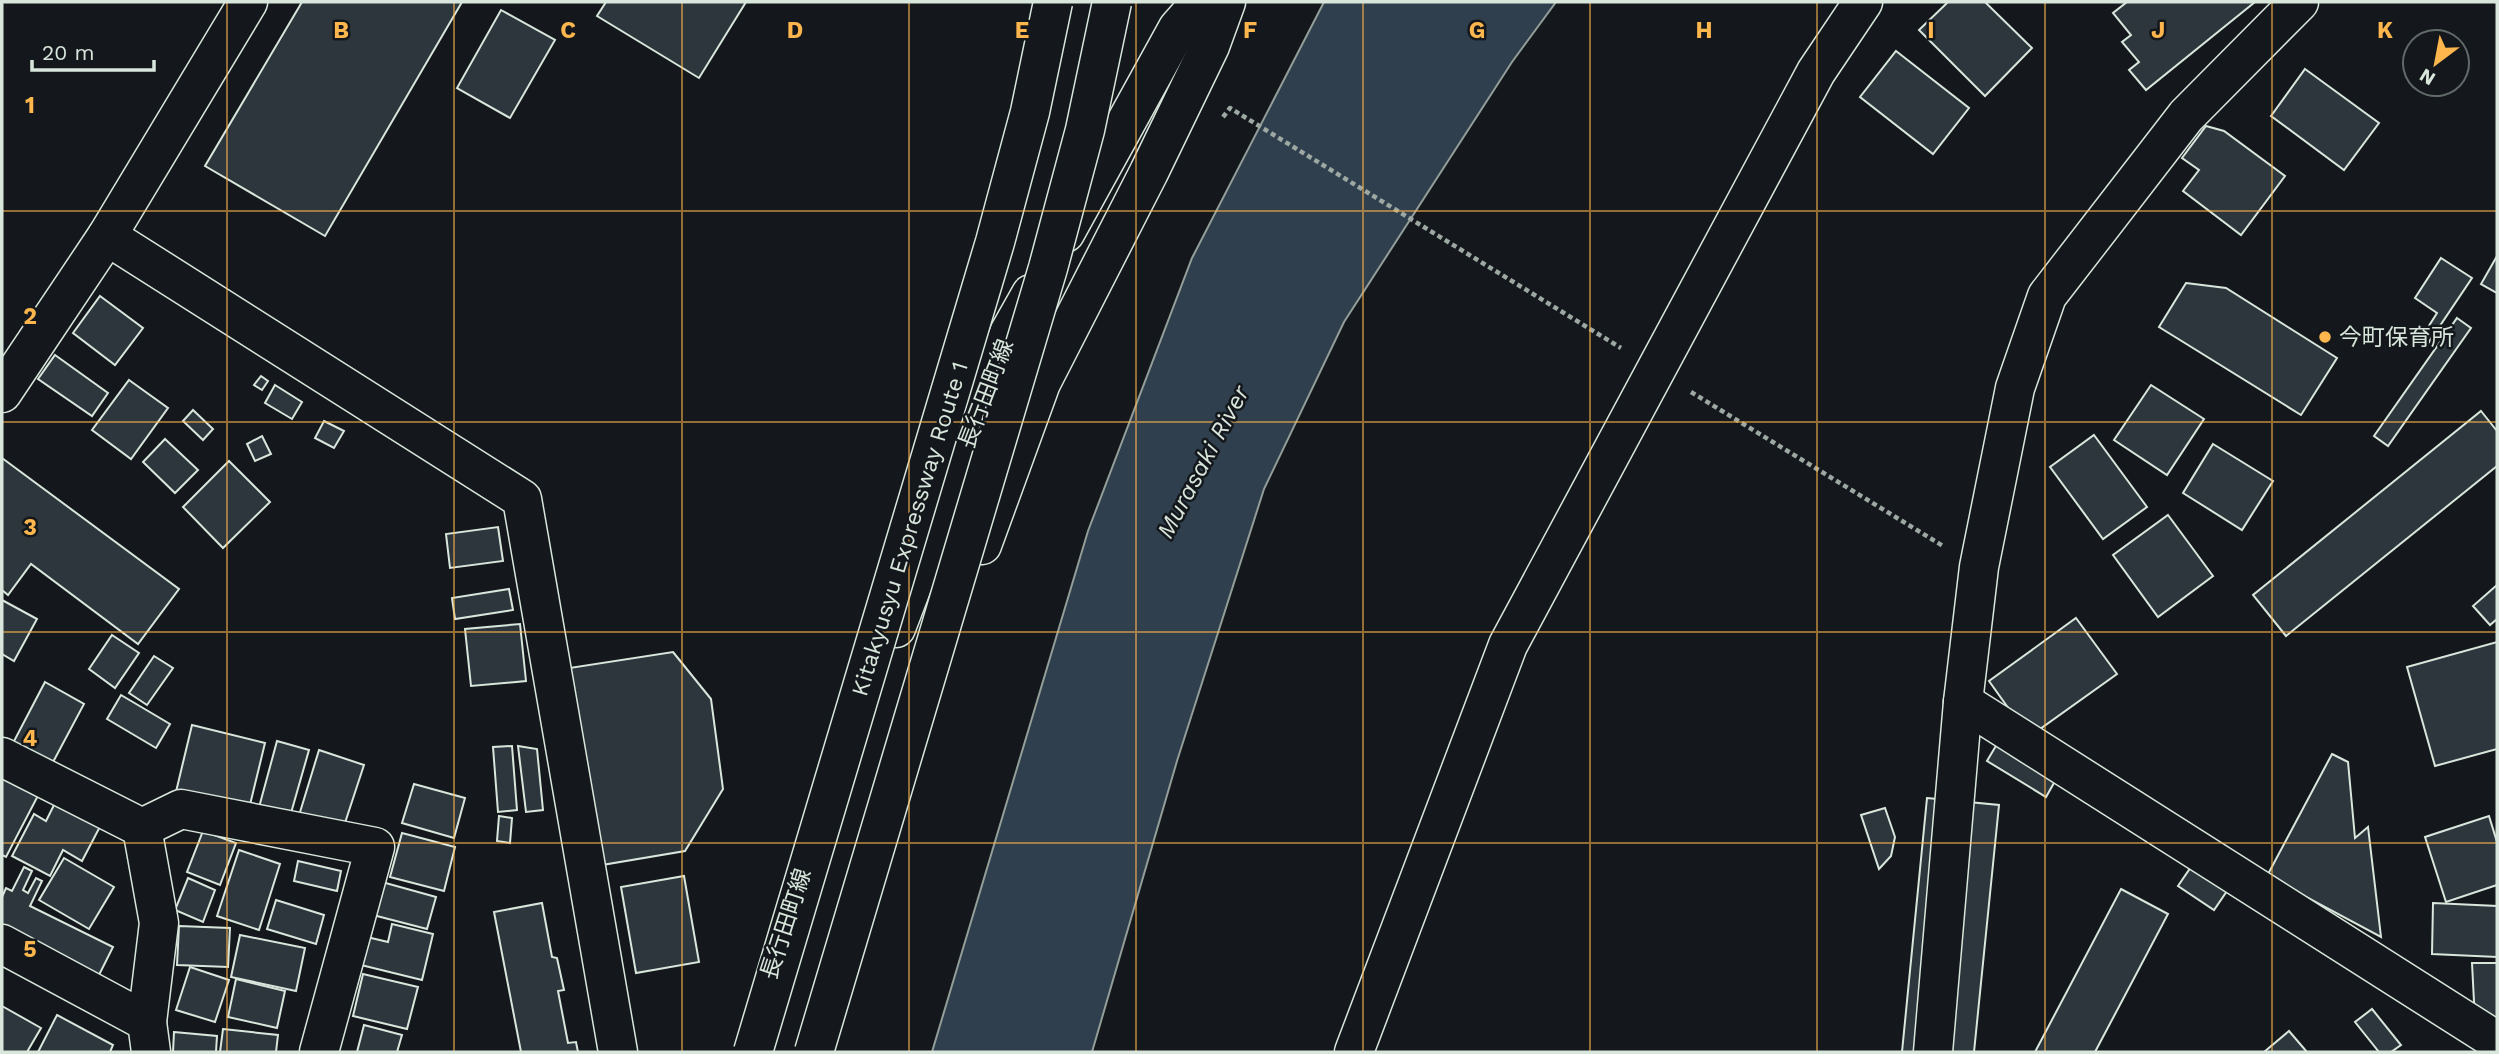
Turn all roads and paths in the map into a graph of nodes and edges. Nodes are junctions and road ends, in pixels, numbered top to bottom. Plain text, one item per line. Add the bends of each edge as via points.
1 (248, 2) edge
2 (1053, 2) edge
3 (1112, 2) edge
4 (1201, 2) edge
5 (1226, 2) edge
6 (1863, 2) edge
7 (2300, 2) edge
8 (1230, 108) dead end
9 (107, 236) junction
10 (1622, 348) dead end
11 (1654, 369) junction
12 (2, 393) edge
13 (1979, 568) junction
14 (1963, 702) junction
15 (2, 757) edge
16 (142, 828) junction
17 (2, 944) edge
18 (149, 1037) edge
19 (2497, 1041) edge
20 (319, 1052) edge
21 (618, 1052) edge
22 (751, 1052) edge
23 (814, 1052) edge
24 (1354, 1052) edge
25 (1933, 1052) edge

1 - 9 main road
2 - 22 main road, Kitakyusyu Expressway Route 1, bridge via 995,242
3 - 23 main road, bridge via 1085,130 1048,268
4 - 22 main road, 長行田町線 via 1178,29 1009,333 784,916
5 - 23 main road, 長行田町線 via 1155,160 1041,383 854,894
6 - 11 main road via 1816,72
7 - 13 main road via 2186,116 2047,296 2015,388
8 - 10 path
9 - 12 main road
9 - 21 main road via 522,499
11 - 13 path
11 - 24 main road via 1508,645
13 - 14 main road
14 - 19 main road
14 - 25 main road
15 - 16 main road
16 - 18 main road via 159,923
16 - 20 main road via 181,809 374,846
17 - 18 main road

